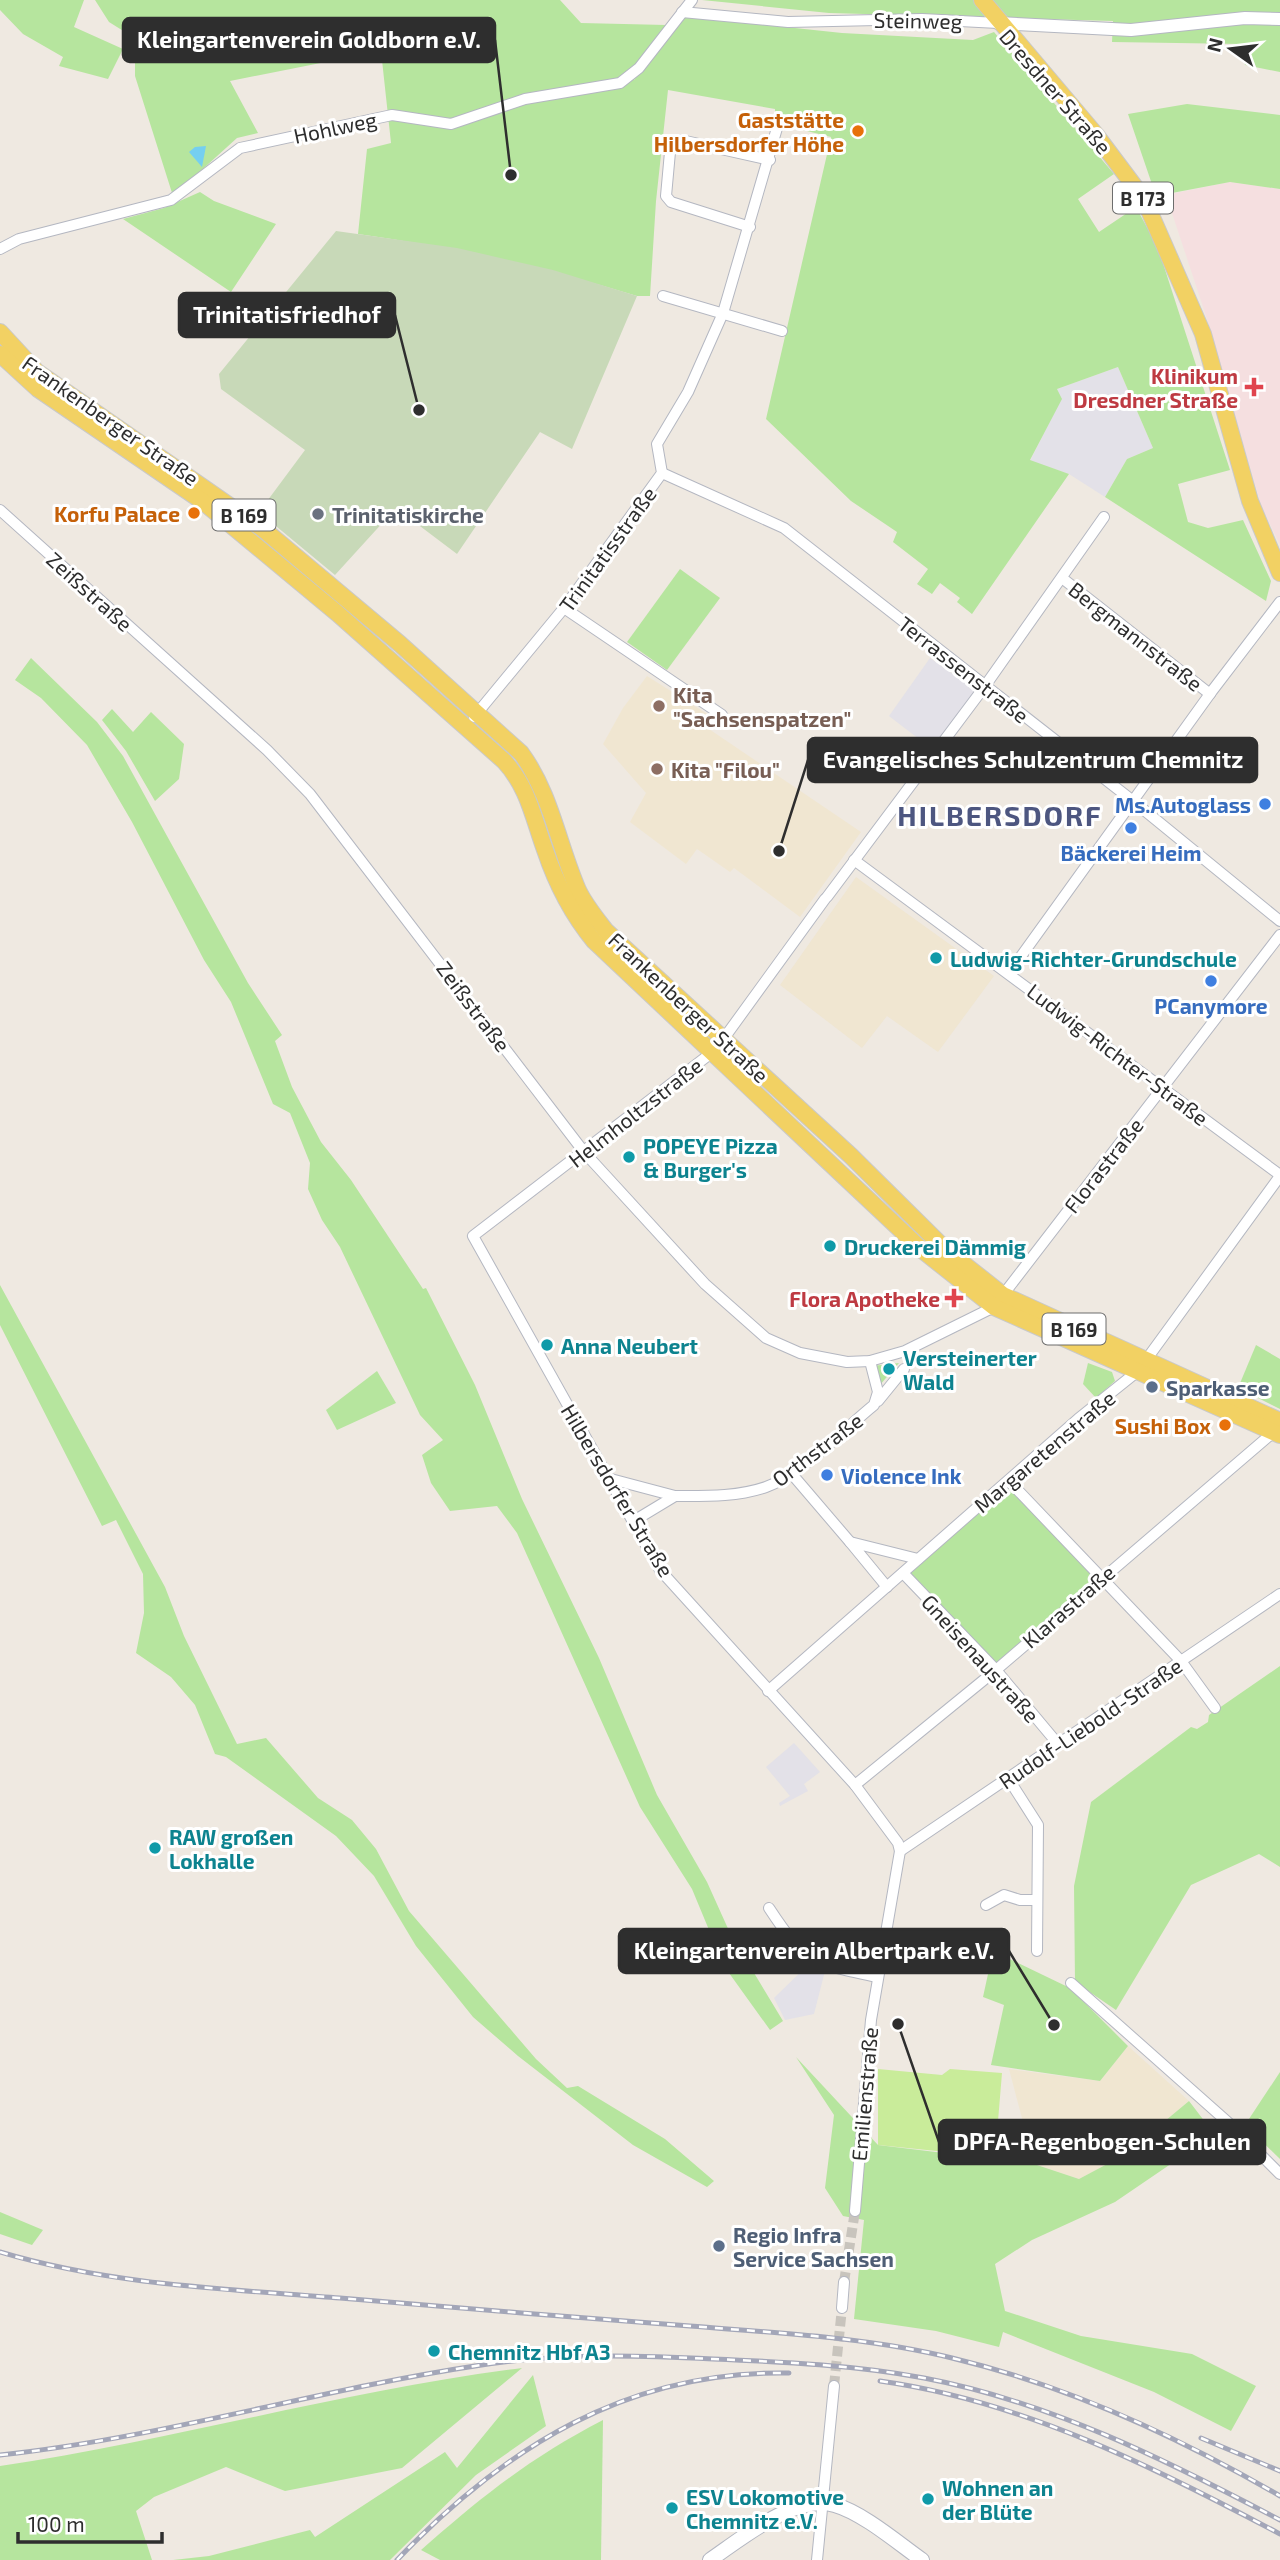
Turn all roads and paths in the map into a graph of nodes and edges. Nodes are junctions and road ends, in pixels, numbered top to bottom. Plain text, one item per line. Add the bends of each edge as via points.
1 (692, 0) edge
2 (982, 0) edge
3 (682, 12) junction
4 (1280, 19) edge
5 (998, 23) junction
6 (776, 128) dead end
7 (770, 160) junction
8 (750, 227) junction
9 (0, 248) edge
10 (663, 296) dead end
11 (723, 313) junction
12 (782, 331) dead end
13 (0, 332) edge
14 (0, 354) edge
15 (662, 473) junction
16 (0, 510) edge
17 (1104, 517) dead end
18 (1280, 573) edge
19 (1062, 578) junction
20 (1280, 602) edge
21 (564, 608) junction
22 (985, 686) junction
23 (1210, 694) junction
24 (477, 713) junction
25 (722, 715) dead end
26 (466, 727) junction
27 (1133, 801) junction
28 (854, 860) junction
29 (1280, 921) edge
30 (1280, 935) edge
31 (1009, 973) junction
32 (722, 1041) junction
33 (710, 1054) junction
34 (1162, 1087) junction
35 (584, 1152) junction
36 (1280, 1176) edge
37 (473, 1236) joint
38 (999, 1301) junction
39 (870, 1361) junction
40 (1142, 1366) junction
41 (904, 1370) dead end
42 (874, 1405) junction
43 (1279, 1428) edge
44 (792, 1473) junction
45 (607, 1478) junction
46 (1009, 1481) junction
47 (675, 1496) junction
48 (632, 1522) junction
49 (850, 1542) junction
50 (918, 1559) junction
51 (903, 1573) junction
52 (1101, 1576) junction
53 (887, 1587) junction
54 (1280, 1594) edge
55 (1181, 1661) junction
56 (996, 1670) junction
57 (768, 1691) junction
58 (1215, 1708) dead end
59 (1058, 1744) junction
60 (1008, 1778) junction
61 (855, 1785) junction
62 (900, 1851) junction
63 (1037, 1900) junction
64 (986, 1905) dead end
65 (769, 1908) dead end
66 (1037, 1951) dead end
67 (877, 1978) junction
68 (1070, 1983) dead end
69 (1280, 2174) edge
70 (855, 2211) tunnel mouth
71 (844, 2282) tunnel mouth
72 (842, 2308) tunnel mouth
73 (835, 2386) tunnel mouth
74 (823, 2503) junction
75 (710, 2560) edge
76 (817, 2560) edge
77 (922, 2560) edge

1 - 3 street, Hohlweg
2 - 5 main road, Dresdner Straße / B 173
3 - 5 street, Steinweg via 799,21
3 - 9 street, Hohlweg via 639,68 620,83 525,99 451,124 392,115 240,148 171,200
4 - 5 street, Steinweg via 1245,18 1131,30
5 - 18 main road, Dresdner Straße / B 173 via 1094,133 1144,199 1203,334 1250,501
6 - 7 street, Trinitatisstraße
7 - 8 street, Trinitatisstraße
7 - 8 street via 681,140 670,152 666,195 671,202
8 - 11 street, Trinitatisstraße
10 - 11 street
11 - 12 street
11 - 15 street, Trinitatisstraße via 688,392 657,444
13 - 24 main road, Frankenberger Straße / B 169 via 37,372 263,529
14 - 26 main road, Frankenberger Straße / B 169 via 37,389 202,501
15 - 21 street, Trinitatisstraße
15 - 22 street, Terrassenstraße via 784,528
16 - 35 street, Zeißstraße via 310,794
17 - 19 street, Helmholtzstraße
19 - 22 street, Helmholtzstraße
19 - 23 street, Bergmannstraße
20 - 23 street
21 - 24 street, Trinitatisstraße
21 - 25 street
22 - 27 street, Terrassenstraße
22 - 28 street, Helmholtzstraße
23 - 27 street
24 - 26 street, Trinitatisstraße
24 - 32 main road, Frankenberger Straße / B 169 via 522,753 535,772 579,892 591,911 623,949
26 - 33 main road, Frankenberger Straße / B 169 via 520,781 577,920
27 - 29 street, Terrassenstraße
27 - 31 street
28 - 31 street, Ludwig-Richter-Straße
28 - 32 street, Helmholtzstraße
30 - 34 street, Florastraße
31 - 34 street, Ludwig-Richter-Straße
32 - 33 street, Helmholtzstraße
32 - 38 main road, Frankenberger Straße / B 169 via 851,1156
33 - 35 street, Helmholtzstraße
33 - 38 main road, Frankenberger Straße / B 169 via 922,1250
34 - 36 street, Ludwig-Richter-Straße
34 - 38 street, Florastraße
35 - 37 street, Helmholtzstraße
35 - 39 street, Zeißstraße via 705,1284 766,1338 800,1353 847,1362
36 - 40 street, Margaretenstraße
37 - 45 street, Hilbersdorfer Straße
38 - 39 street, Zeißstraße via 905,1351
38 - 40 main road, Frankenberger Straße / B 169
39 - 42 street, Orthstraße via 878,1392
40 - 43 main road, Frankenberger Straße / B 169
40 - 46 street, Margaretenstraße
41 - 42 street, Orthstraße
42 - 44 street, Orthstraße
43 - 52 street, Klarastraße
44 - 47 street, Orthstraße via 764,1487 720,1496
44 - 49 street
45 - 47 street, Orthstraße
45 - 48 street, Hilbersdorfer Straße
46 - 50 street, Margaretenstraße
46 - 52 street
47 - 48 street
48 - 57 street, Hilbersdorfer Straße via 660,1570
49 - 50 street
49 - 53 street
50 - 51 street, Margaretenstraße
51 - 53 street, Margaretenstraße
51 - 56 street, Gneisenaustraße
52 - 55 street
52 - 56 street, Klarastraße
53 - 57 street, Margaretenstraße
54 - 55 street, Rudolf-Liebold-Straße
55 - 58 street
55 - 59 street, Rudolf-Liebold-Straße
56 - 59 street, Gneisenaustraße
56 - 61 street, Klarastraße
57 - 61 street, Hilbersdorfer Straße
59 - 60 street, Rudolf-Liebold-Straße
60 - 62 street, Rudolf-Liebold-Straße
60 - 63 street via 1038,1825
61 - 62 street, Hilbersdorfer Straße
62 - 67 street, Emilienstraße
63 - 64 street via 1004,1895
63 - 66 street
65 - 67 street via 792,1943 811,1960
67 - 70 street, Emilienstraße via 860,2118
68 - 69 street
71 - 72 street
73 - 74 street
74 - 75 main road via 775,2518
74 - 76 street
74 - 77 main road via 846,2509

